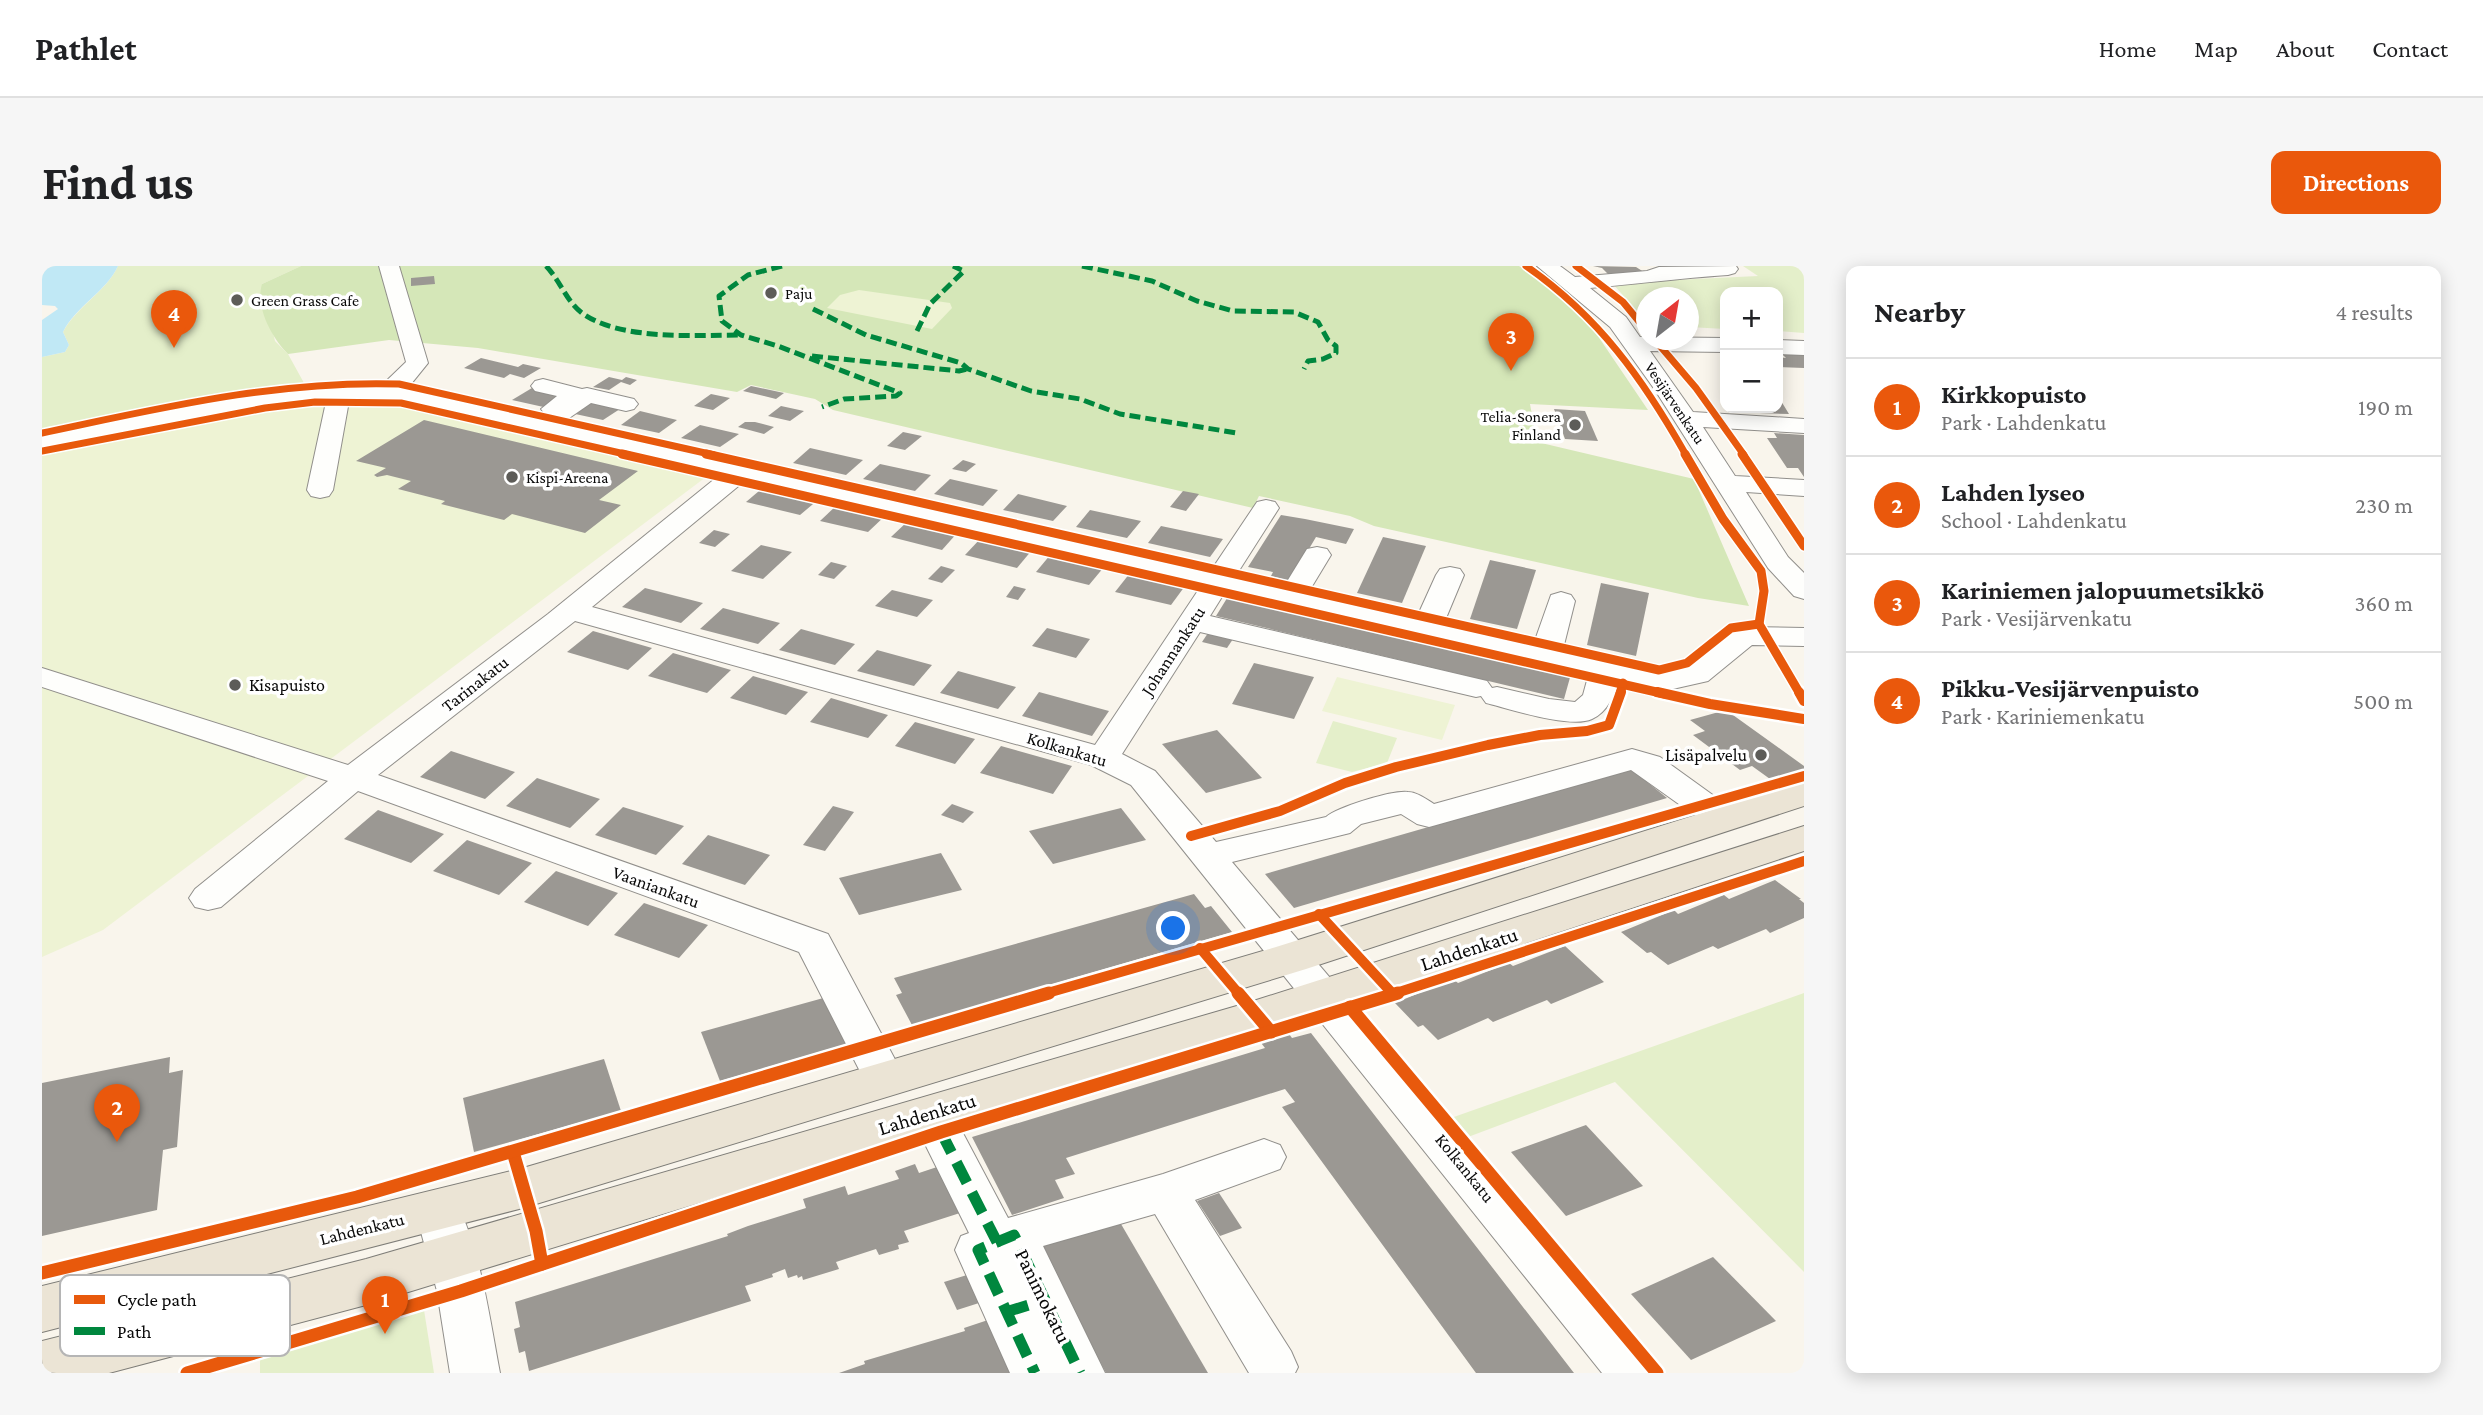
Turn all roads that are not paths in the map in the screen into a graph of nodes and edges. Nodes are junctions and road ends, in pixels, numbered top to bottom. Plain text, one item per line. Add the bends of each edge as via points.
1 (389, 266) edge
2 (1547, 266) edge
3 (1728, 269) dead end
4 (1572, 283) junction
5 (1635, 344) junction
6 (1720, 345) edge
7 (1783, 347) edge
8 (1804, 348) edge
9 (1651, 367) junction
10 (1703, 368) dead end
11 (543, 386) dead end
12 (339, 393) junction
13 (386, 394) junction
14 (626, 404) dead end
15 (1686, 419) junction
16 (537, 424) junction
17 (1804, 426) edge
18 (42, 441) edge
19 (742, 470) junction
20 (1727, 483) junction
21 (1804, 488) edge
22 (320, 490) dead end
23 (1266, 508) dead end
24 (1317, 555) dead end
25 (1786, 559) edge
26 (1450, 575) dead end
27 (1218, 582) junction
28 (1804, 590) edge
29 (1291, 598) junction
30 (1561, 601) dead end
31 (569, 610) junction
32 (1193, 621) junction
33 (1427, 629) junction
34 (1802, 640) edge
35 (1546, 655) junction
36 (1606, 668) junction
37 (42, 677) edge
38 (1103, 758) junction
39 (353, 778) junction
40 (1804, 793) edge
41 (1723, 819) junction
42 (1804, 838) edge
43 (1207, 856) junction
44 (208, 898) dead end
45 (1292, 958) junction
46 (1324, 996) junction
47 (885, 1080) junction
48 (941, 1132) dead end
49 (1264, 1157) dead end
50 (1166, 1192) junction
51 (438, 1210) junction
52 (1005, 1238) junction
53 (450, 1256) junction
54 (178, 1275) edge
55 (290, 1302) edge
56 (60, 1304) edge
57 (1026, 1306) junction
58 (42, 1309) edge
59 (81, 1356) edge
60 (42, 1366) edge
61 (1273, 1367) dead end
62 (475, 1373) edge
63 (1035, 1373) edge
64 (1080, 1373) edge
65 (1633, 1373) edge

1 - 13 street via 417,363
2 - 4 street, Vesijärvenkatu
3 - 4 street
4 - 5 street, Vesijärvenkatu via 1618,322
5 - 6 street
5 - 9 street, Vesijärvenkatu
7 - 8 street
9 - 10 street
9 - 15 street, Vesijärvenkatu
11 - 16 street via 575,395
12 - 13 street
12 - 18 street via 257,402
12 - 22 street
13 - 16 street
14 - 16 street via 587,396
15 - 17 street
15 - 20 street, Vesijärvenkatu
16 - 19 street
19 - 27 street
19 - 31 street, Tarinakatu
20 - 21 street
20 - 25 street, Vesijärvenkatu
23 - 27 street, Johannankatu
24 - 29 street
25 - 28 street, Vesijärvenkatu
25 - 34 street, Vesijärvenkatu via 1780,581
26 - 33 street
27 - 29 street
27 - 32 street, Johannankatu
29 - 33 street
30 - 35 street
31 - 38 street, Kolkankatu
31 - 39 street, Tarinakatu
32 - 36 street via 1549,709 1583,712 1598,698
32 - 38 street, Johannankatu
33 - 35 street
34 - 36 street via 1745,636 1697,674 1677,679 1660,680
35 - 36 street
37 - 39 street, Vaaniankatu
38 - 43 street, Kolkankatu via 1143,778
39 - 44 street, Tarinakatu
39 - 47 street, Vaaniankatu via 814,943
40 - 41 main road, Lahdenkatu
41 - 43 street via 1648,764 1632,759 1429,816 1406,802 1349,816 1338,825
41 - 45 main road, Lahdenkatu
42 - 46 main road, Lahdenkatu
43 - 45 street, Kolkankatu
45 - 46 street, Kolkankatu
45 - 47 main road, Lahdenkatu
46 - 53 main road, Lahdenkatu
46 - 65 street, Kolkankatu
47 - 51 main road, Lahdenkatu
48 - 52 street, Panimokatu
49 - 50 street
50 - 52 street
50 - 61 street
51 - 53 street
51 - 54 main road, Lahdenkatu
52 - 57 street, Panimokatu
53 - 55 main road, Lahdenkatu
53 - 62 street
56 - 58 main road, Lahdenkatu
57 - 63 street, Panimokatu
57 - 64 street, Panimokatu
59 - 60 main road, Lahdenkatu

